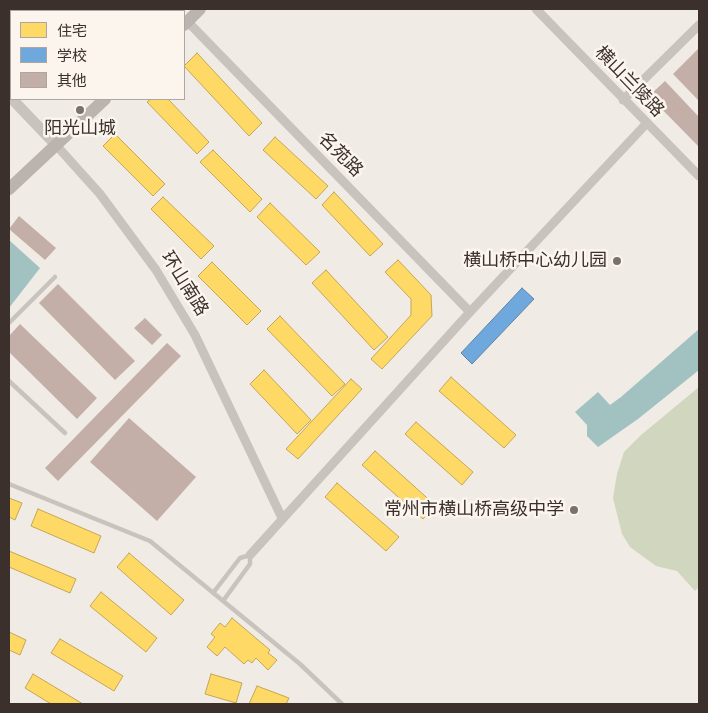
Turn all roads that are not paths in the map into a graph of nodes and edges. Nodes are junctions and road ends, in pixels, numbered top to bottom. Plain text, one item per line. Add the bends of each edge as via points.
1 (200, 9) edge
2 (536, 9) edge
3 (185, 23) edge
4 (699, 25) edge
5 (14, 100) edge
6 (104, 100) edge
7 (623, 100) junction
8 (646, 124) junction
9 (56, 145) junction
10 (699, 176) edge
11 (9, 189) edge
12 (55, 277) dead end
13 (470, 312) junction
14 (9, 323) edge
15 (9, 381) edge
16 (65, 433) dead end
17 (9, 484) edge
18 (282, 518) junction
19 (250, 555) junction
20 (213, 593) junction
21 (223, 601) junction
22 (342, 704) edge

1 - 3 main road
2 - 7 street, 横山兰陵路
3 - 13 street, 名苑路
4 - 7 street
5 - 9 street, 环山南路
6 - 9 main road
7 - 8 street, 横山兰陵路
8 - 10 street, 横山兰陵路
8 - 13 street
9 - 11 main road
9 - 18 street, 环山南路 via 100,194 156,270 196,334
12 - 14 lane
13 - 18 street
15 - 16 lane
17 - 20 lane via 150,541
18 - 19 street
19 - 20 lane via 240,558
19 - 21 lane via 250,564
20 - 21 lane
21 - 22 lane via 300,664

